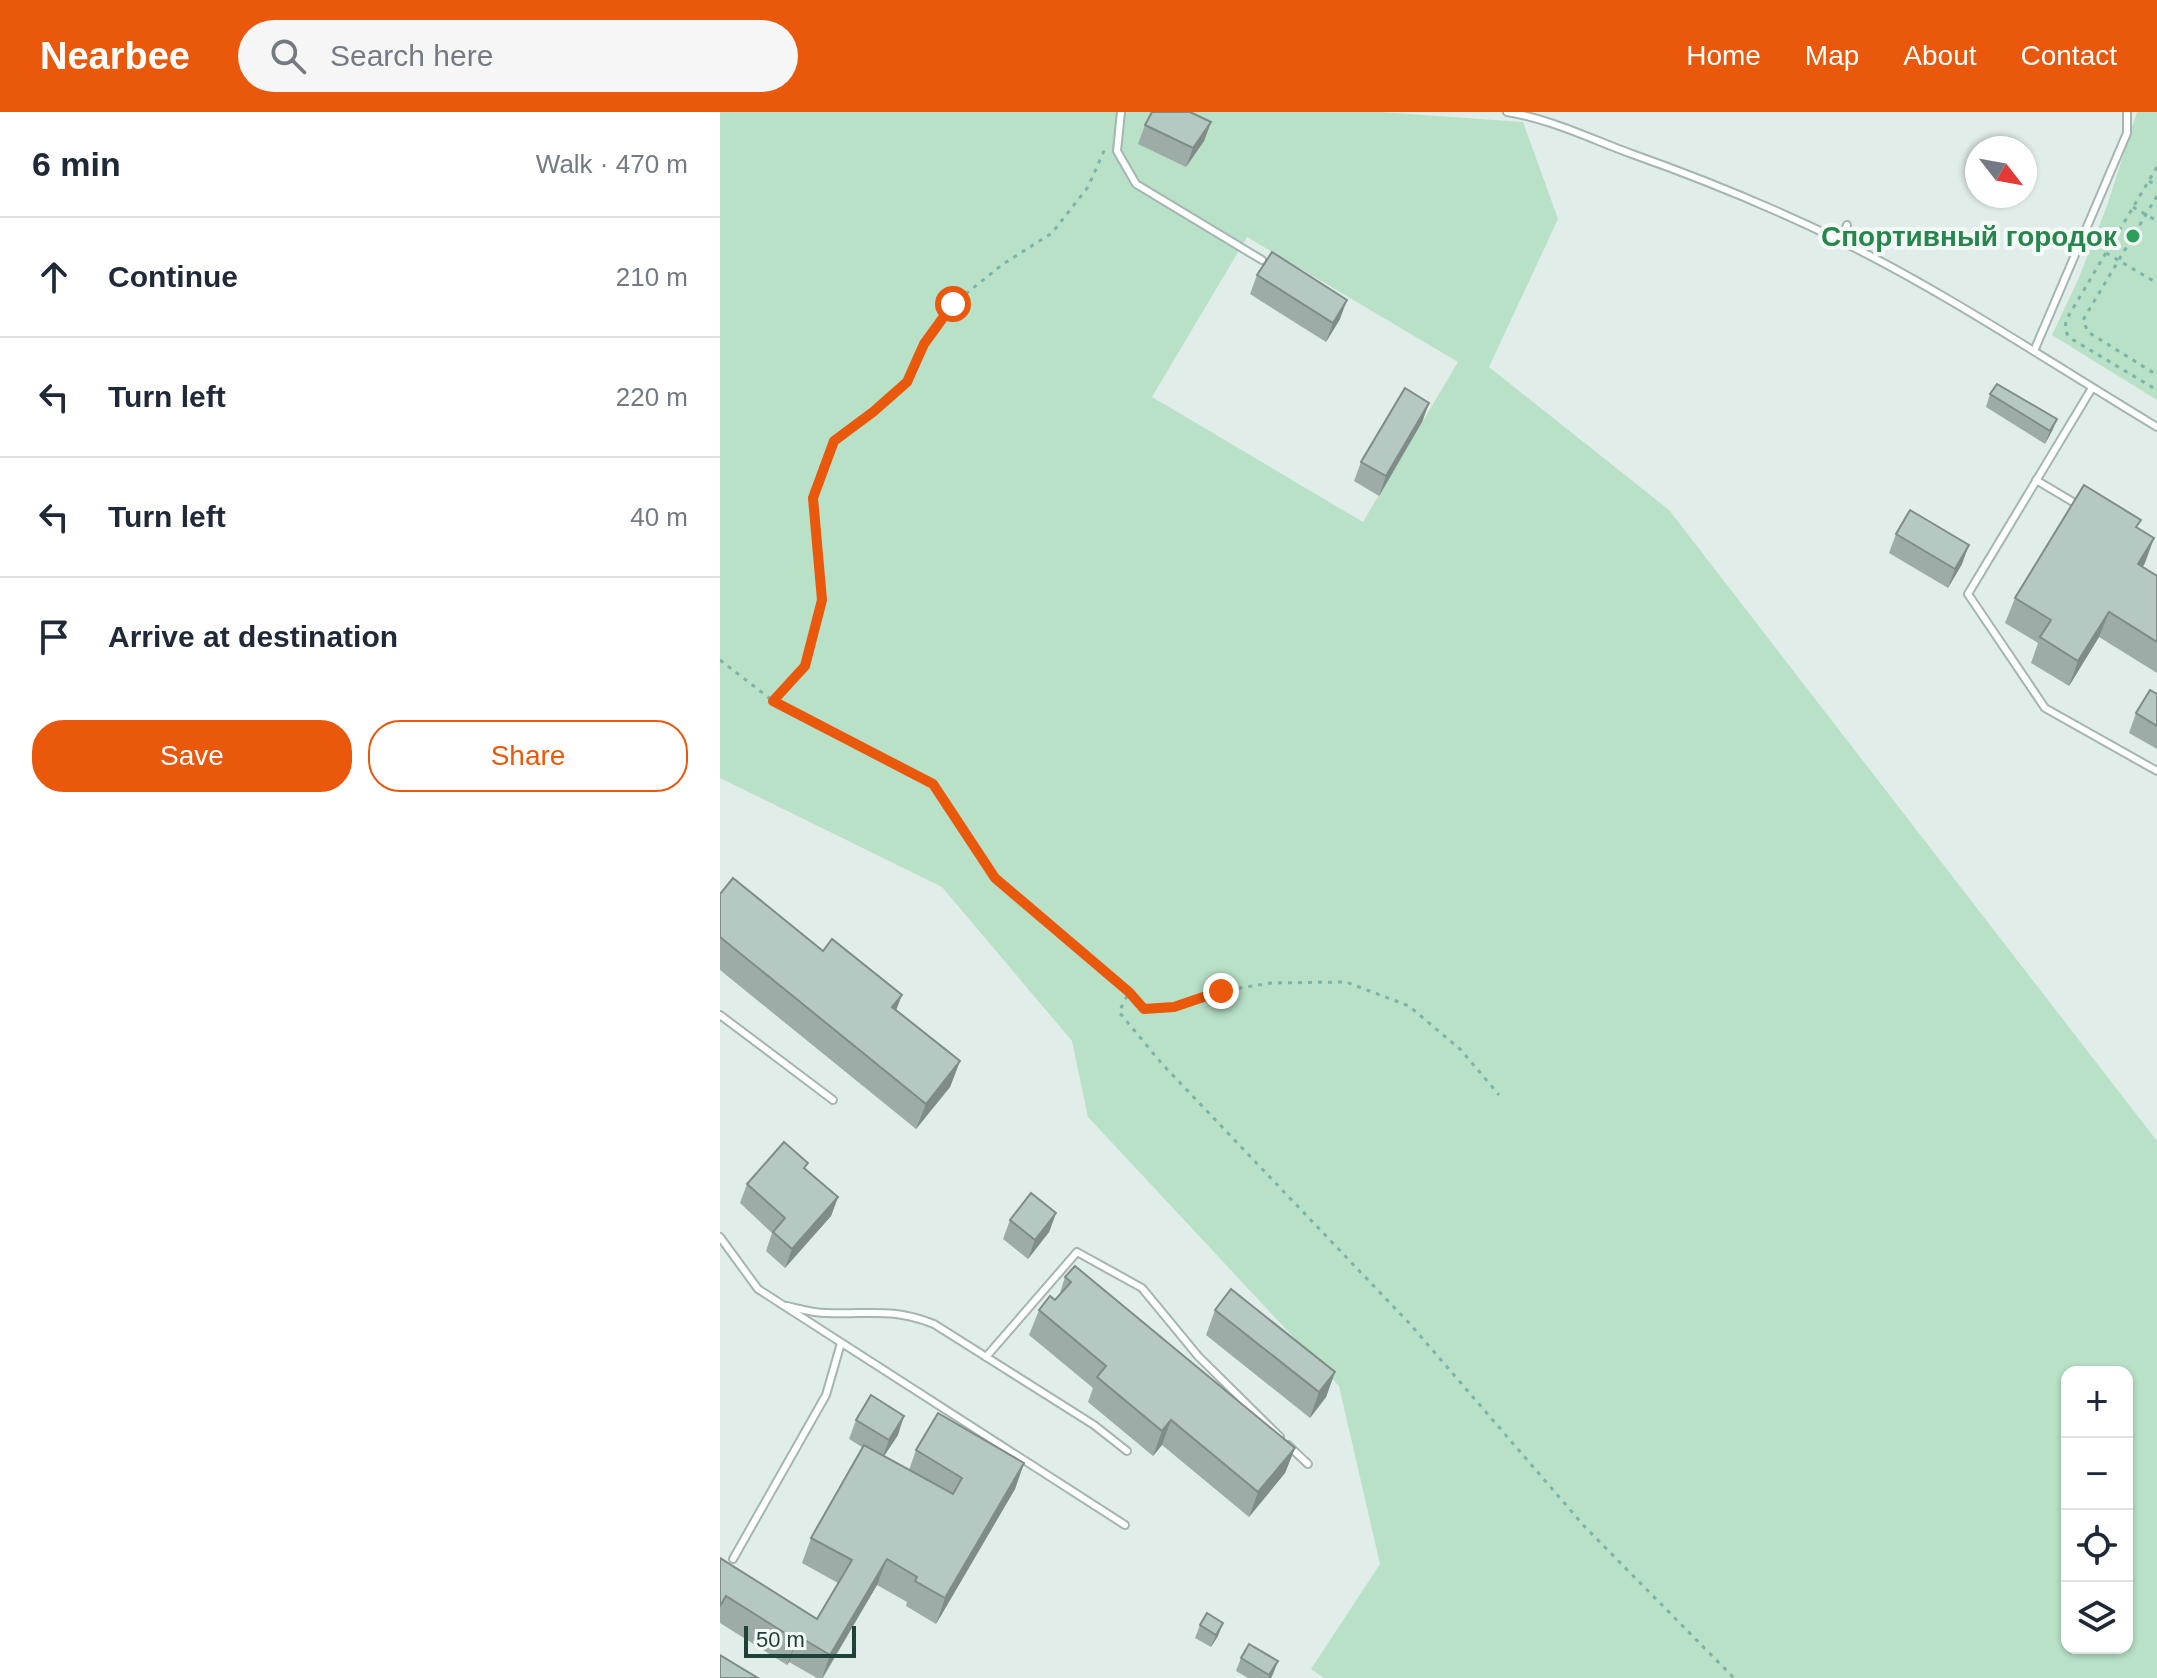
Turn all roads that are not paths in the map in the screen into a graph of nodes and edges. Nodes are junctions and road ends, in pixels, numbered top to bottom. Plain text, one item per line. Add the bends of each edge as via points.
1 (1121, 112) edge
2 (1507, 112) edge
3 (2127, 112) edge
4 (1847, 225) dead end
5 (1841, 241) junction
6 (1262, 260) dead end
7 (2034, 351) junction
8 (2092, 388) junction
9 (2157, 427) edge
10 (2036, 480) junction
11 (2090, 512) edge
12 (2157, 771) edge
13 (720, 1015) edge
14 (833, 1100) dead end
15 (720, 1237) edge
16 (784, 1305) junction
17 (841, 1343) junction
18 (986, 1357) junction
19 (1127, 1451) dead end
20 (1308, 1464) dead end
21 (1125, 1525) dead end
22 (733, 1559) dead end

1 - 6 lane via 1117,151 1136,184
2 - 5 lane via 1538,117 1717,184
3 - 7 lane via 2127,133
4 - 5 lane
5 - 7 lane
7 - 8 lane
8 - 9 lane
8 - 10 lane
10 - 11 lane
10 - 12 lane via 1968,594 2045,708
13 - 14 lane
15 - 16 lane via 758,1289
16 - 17 lane
16 - 18 lane via 824,1313 876,1311 916,1317
17 - 21 lane
17 - 22 lane via 826,1395
18 - 19 lane
18 - 20 lane via 1077,1252 1142,1288 1198,1356

